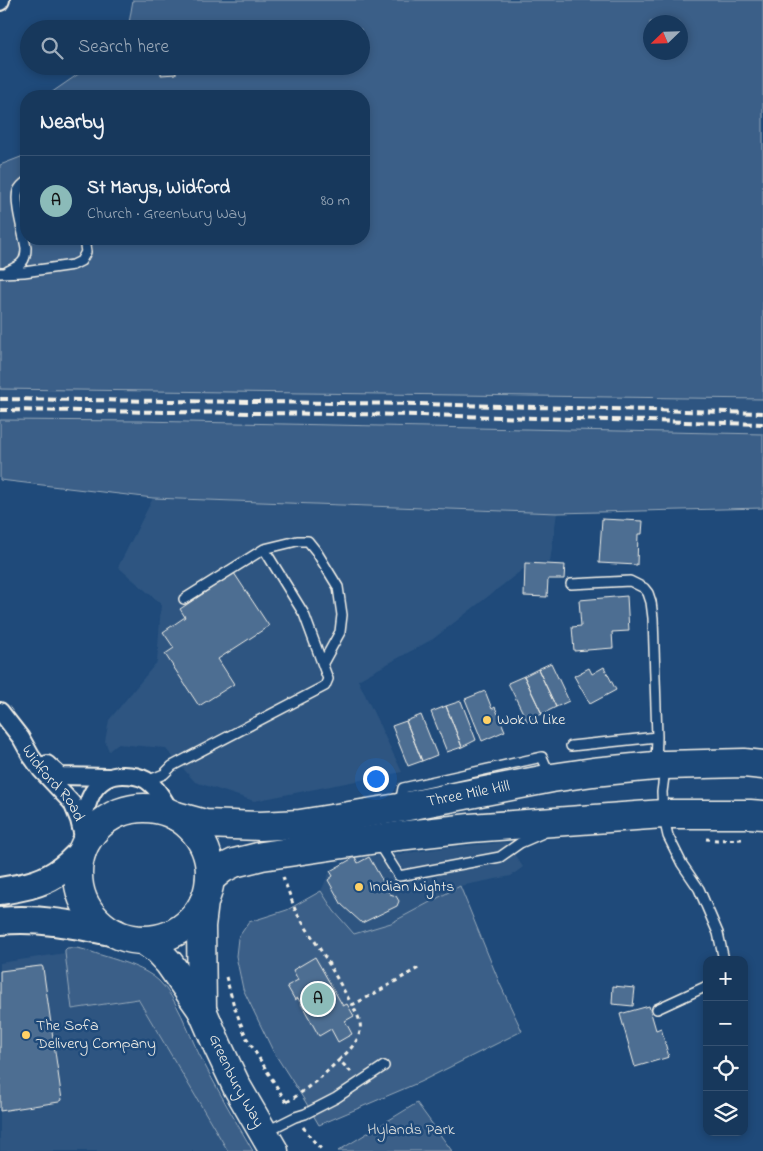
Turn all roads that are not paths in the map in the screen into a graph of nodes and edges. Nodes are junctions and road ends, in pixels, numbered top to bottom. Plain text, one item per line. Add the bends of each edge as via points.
1 (20, 188) edge
2 (20, 217) edge
3 (25, 245) edge
4 (85, 245) edge
5 (3, 272) edge
6 (264, 549) junction
7 (571, 584) dead end
8 (184, 599) dead end
9 (323, 663) junction
10 (0, 711) edge
11 (657, 737) junction
12 (20, 738) junction
13 (570, 746) dead end
14 (763, 764) edge
15 (661, 765) junction
16 (109, 777) junction
17 (147, 781) junction
18 (663, 814) junction
19 (174, 815) junction
20 (763, 816) edge
21 (573, 820) junction
22 (376, 839) junction
23 (83, 842) junction
24 (207, 890) junction
25 (0, 891) edge
26 (0, 921) edge
27 (116, 933) junction
28 (143, 940) junction
29 (723, 956) edge
30 (703, 988) edge
31 (657, 1009) dead end
32 (202, 1010) junction
33 (384, 1066) dead end
34 (268, 1142) edge

1 - 2 lane via 17,201
3 - 5 lane via 22,263
4 - 5 lane via 86,252 73,265
6 - 8 lane
6 - 9 lane via 304,614
6 - 9 lane via 308,541 338,587 342,615 340,632
7 - 11 lane via 630,582 648,593 653,618
9 - 17 lane via 328,679 325,686
10 - 12 street, Widford Road
11 - 13 lane
11 - 15 lane
12 - 16 street, Widford Road via 60,776
12 - 23 street, Widford Road via 41,770 72,803 80,820
14 - 15 highway, Three Mile Hill
15 - 18 lane
15 - 19 highway, Three Mile Hill via 552,778 480,781 398,808 300,824 206,824
16 - 17 street, Widford Road via 128,775
16 - 23 street, Widford Road via 95,788 88,800
17 - 19 street via 159,792
18 - 20 highway, Three Mile Hill
18 - 21 highway, Three Mile Hill
18 - 29 lane via 668,836 699,889 718,933
19 - 23 highway via 143,808 119,812 99,825
19 - 24 highway via 187,823 205,848 209,862
21 - 22 highway, Three Mile Hill
21 - 22 lane via 520,843 500,857 399,876
22 - 24 highway, Three Mile Hill via 234,863 222,869
23 - 25 main road via 57,874 33,885
23 - 27 highway via 78,873 84,901 98,920
24 - 28 highway via 202,906 180,930 164,937
24 - 32 highway, Greenbury Way via 201,926
26 - 27 main road via 64,922
27 - 28 highway
28 - 32 highway, Greenbury Way via 170,963
30 - 31 lane
32 - 34 highway, Greenbury Way via 237,1087
33 - 34 lane via 336,1098 295,1117

